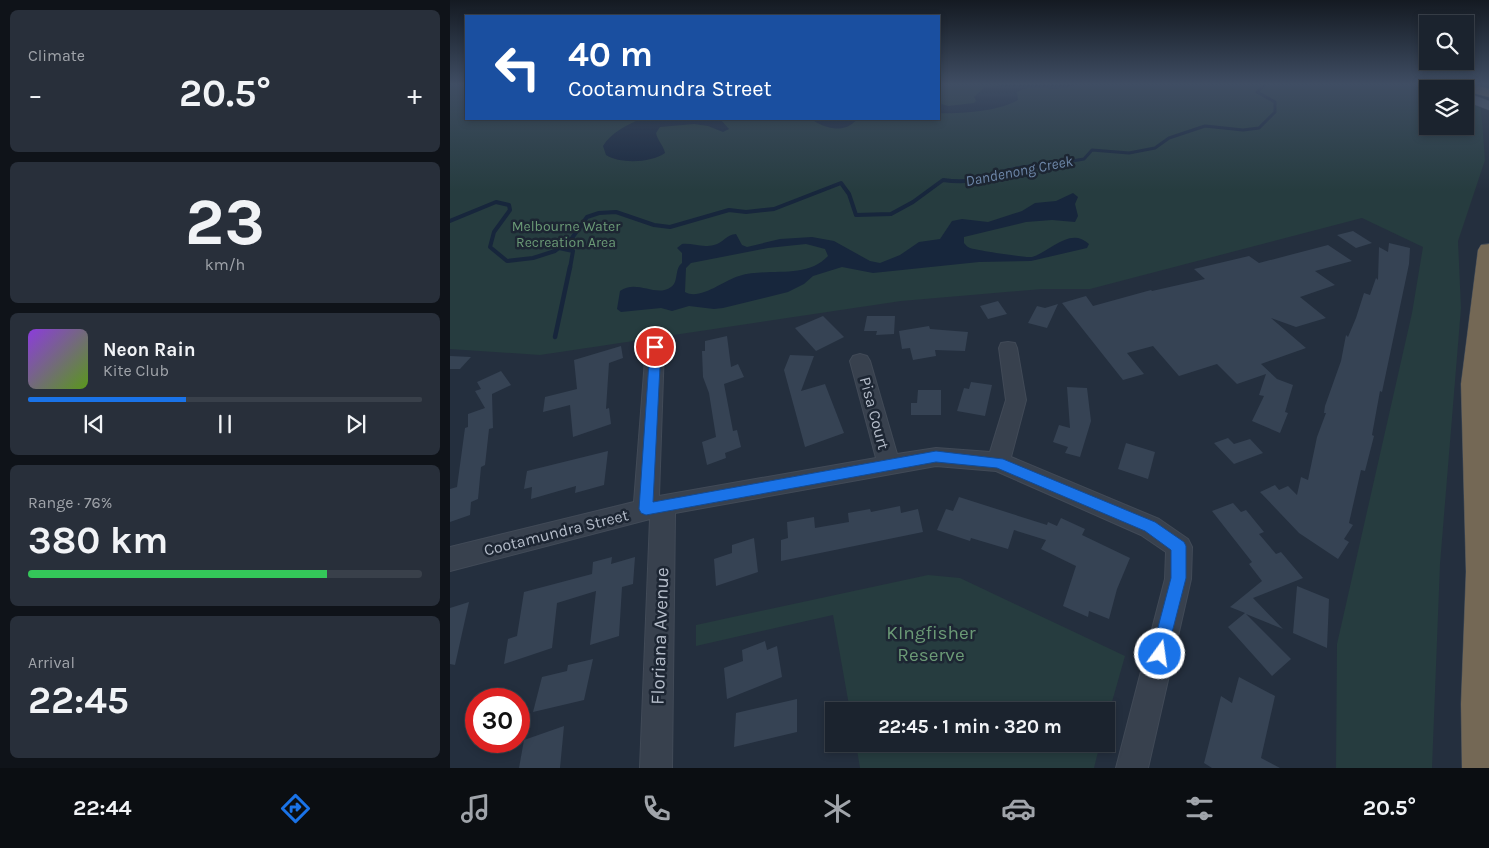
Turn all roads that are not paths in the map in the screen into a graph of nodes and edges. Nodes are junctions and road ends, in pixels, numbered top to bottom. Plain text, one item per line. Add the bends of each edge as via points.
1 (1489, 250) edge
2 (655, 347) dead end
3 (1008, 348) dead end
4 (860, 361) dead end
5 (998, 462) junction
6 (889, 465) junction
7 (655, 507) junction
8 (1487, 556) edge
9 (450, 560) edge
10 (656, 768) edge
11 (1132, 768) edge
12 (1484, 768) edge

1 - 8 highway via 1475,384
2 - 7 street, Floriana Avenue
3 - 5 street via 1016,400
4 - 6 street, Pisa Court
5 - 6 street, Cootamundra Street via 936,456
5 - 11 street, Cootamundra Street via 1150,527 1179,546 1178,578
6 - 7 street, Cootamundra Street
7 - 9 street, Cootamundra Street
7 - 10 street, Floriana Avenue
8 - 12 highway via 1482,704

